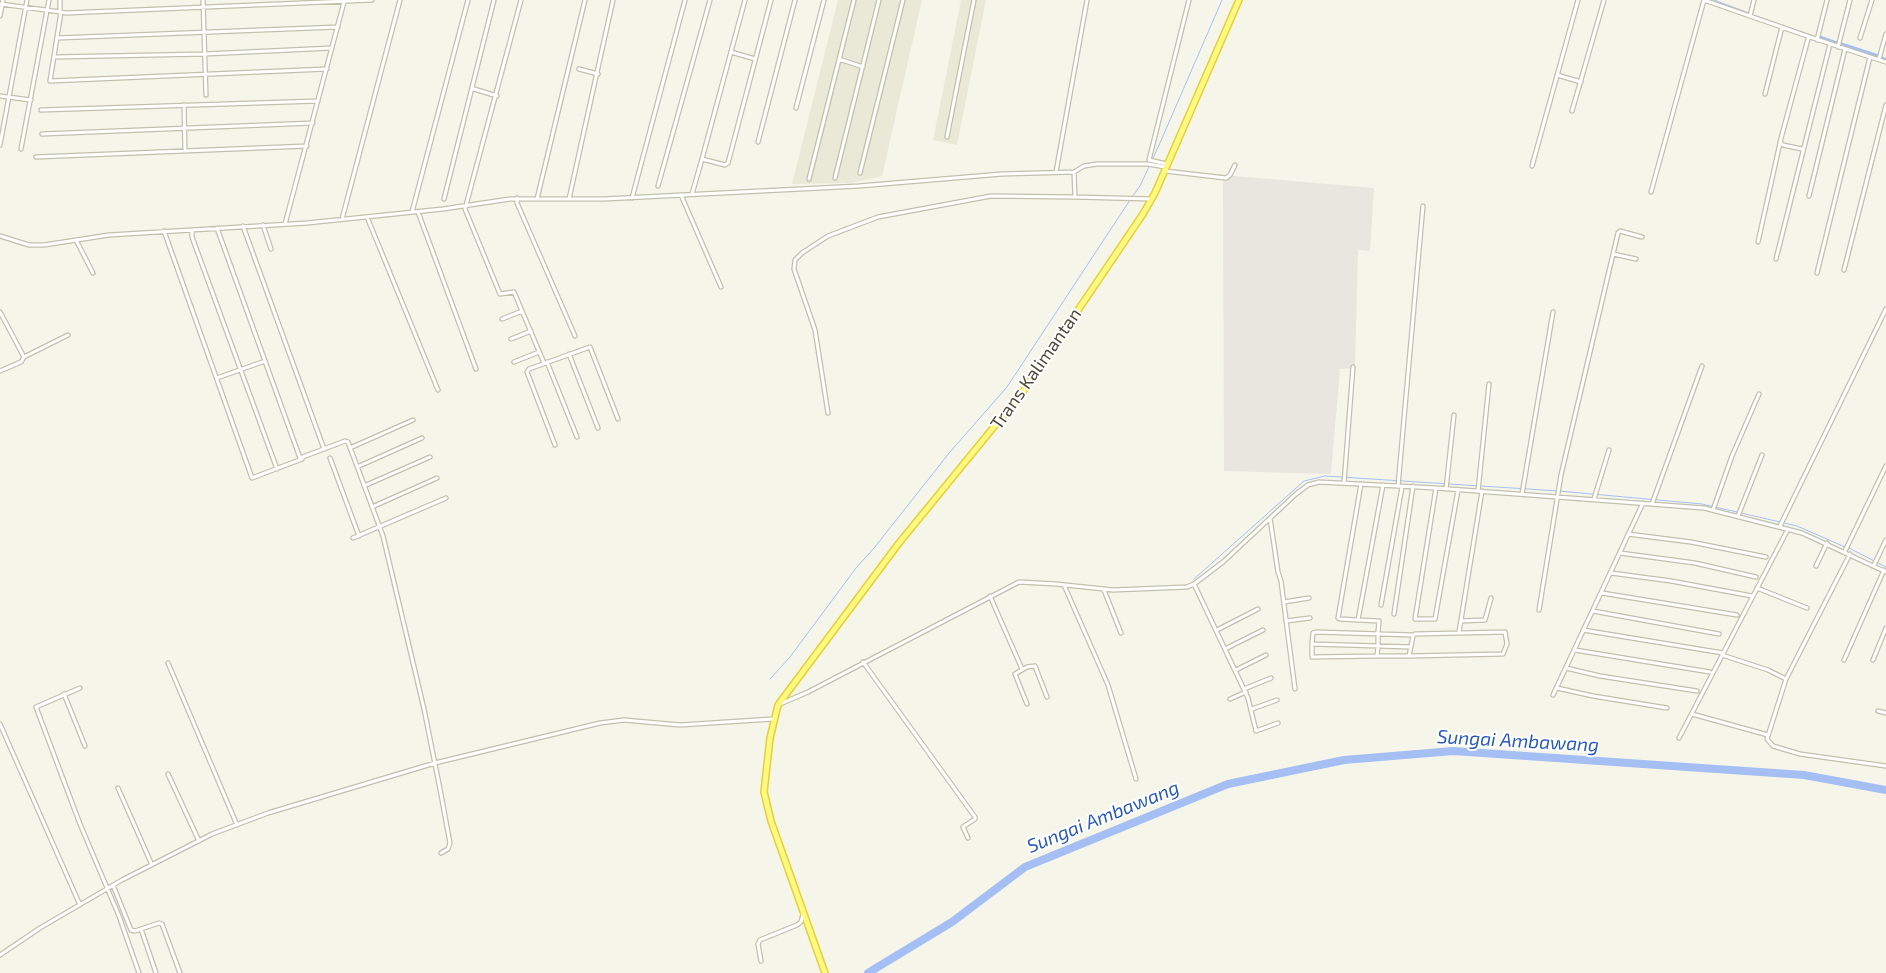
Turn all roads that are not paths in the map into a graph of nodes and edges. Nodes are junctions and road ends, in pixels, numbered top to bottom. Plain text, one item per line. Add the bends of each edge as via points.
1 (27, 0) edge
2 (49, 0) edge
3 (60, 0) edge
4 (203, 0) edge
5 (372, 0) edge
6 (400, 0) edge
7 (468, 0) edge
8 (494, 0) edge
9 (522, 0) edge
10 (585, 0) edge
11 (613, 0) edge
12 (686, 0) edge
13 (710, 0) edge
14 (745, 0) edge
15 (771, 0) edge
16 (795, 0) edge
17 (824, 0) edge
18 (854, 0) edge
19 (879, 0) edge
20 (903, 0) edge
21 (974, 0) edge
22 (1086, 0) edge
23 (1189, 0) edge
24 (1239, 0) edge
25 (1578, 0) edge
26 (1604, 0) edge
27 (1754, 0) edge
28 (1827, 0) edge
29 (1850, 0) edge
30 (1872, 0) edge
31 (333, 1) edge
32 (357, 1) edge
33 (344, 2) junction
34 (2, 3) edge
35 (203, 7) junction
36 (25, 8) junction
37 (47, 11) junction
38 (61, 12) junction
39 (0, 16) edge
40 (1750, 16) junction
41 (338, 27) junction
42 (1782, 27) junction
43 (204, 32) junction
44 (1886, 34) edge
45 (57, 38) junction
46 (1809, 38) junction
47 (1860, 38) dead end
48 (1817, 40) junction
49 (1830, 44) junction
50 (1838, 47) junction
51 (332, 48) junction
52 (1845, 49) junction
53 (731, 52) junction
54 (205, 54) junction
55 (54, 57) junction
56 (1870, 57) junction
57 (755, 59) junction
58 (839, 59) junction
59 (1879, 59) junction
60 (1886, 62) edge
61 (863, 67) junction
62 (579, 69) dead end
63 (327, 70) junction
64 (205, 74) junction
65 (598, 74) junction
66 (1557, 76) junction
67 (1581, 82) junction
68 (474, 88) junction
69 (1765, 94) dead end
70 (206, 95) dead end
71 (0, 96) edge
72 (497, 96) junction
73 (9, 97) junction
74 (31, 100) junction
75 (318, 101) junction
76 (184, 105) junction
77 (1886, 105) edge
78 (796, 108) dead end
79 (41, 110) dead end
80 (1572, 111) dead end
81 (312, 123) junction
82 (184, 129) junction
83 (42, 134) dead end
84 (947, 137) dead end
85 (758, 142) dead end
86 (1780, 142) junction
87 (0, 145) edge
88 (307, 146) junction
89 (22, 149) dead end
90 (1802, 149) junction
91 (185, 151) junction
92 (36, 156) dead end
93 (702, 159) junction
94 (1151, 163) junction
95 (1235, 165) dead end
96 (1532, 166) dead end
97 (1166, 167) junction
98 (1056, 172) junction
99 (1074, 172) junction
100 (860, 173) dead end
101 (835, 178) dead end
102 (809, 179) dead end
103 (658, 186) dead end
104 (1651, 192) dead end
105 (692, 194) junction
106 (681, 195) junction
107 (1809, 196) dead end
108 (1074, 197) junction
109 (517, 198) junction
110 (632, 198) junction
111 (444, 199) dead end
112 (537, 199) junction
113 (1152, 199) junction
114 (568, 200) junction
115 (466, 205) junction
116 (1423, 206) dead end
117 (412, 212) junction
118 (418, 212) junction
119 (367, 217) junction
120 (342, 219) junction
121 (285, 224) junction
122 (264, 225) junction
123 (243, 226) junction
124 (217, 228) junction
125 (192, 230) junction
126 (164, 231) junction
127 (0, 236) edge
128 (1642, 237) dead end
129 (76, 240) junction
130 (1758, 242) dead end
131 (271, 249) dead end
132 (1613, 254) junction
133 (1636, 259) dead end
134 (1776, 259) dead end
135 (1844, 270) dead end
136 (92, 273) dead end
137 (1817, 273) dead end
138 (721, 287) dead end
139 (1886, 309) edge
140 (522, 311) junction
141 (0, 312) edge
142 (1553, 312) dead end
143 (502, 319) dead end
144 (530, 331) junction
145 (68, 335) dead end
146 (575, 336) dead end
147 (511, 339) dead end
148 (539, 352) junction
149 (569, 354) junction
150 (24, 358) junction
151 (265, 361) junction
152 (514, 362) dead end
153 (546, 363) junction
154 (1702, 366) dead end
155 (1353, 367) dead end
156 (476, 369) dead end
157 (241, 370) junction
158 (0, 371) edge
159 (217, 378) junction
160 (1489, 384) dead end
161 (438, 390) dead end
162 (1758, 394) dead end
163 (828, 413) dead end
164 (1454, 415) dead end
165 (618, 419) dead end
166 (413, 420) dead end
167 (598, 428) dead end
168 (577, 437) dead end
169 (422, 438) dead end
170 (555, 446) dead end
171 (350, 448) junction
172 (324, 449) junction
173 (1609, 450) dead end
174 (1762, 455) dead end
175 (430, 457) dead end
176 (330, 458) dead end
177 (302, 459) junction
178 (1886, 466) edge
179 (357, 467) junction
180 (277, 469) junction
181 (437, 478) dead end
182 (1345, 480) junction
183 (1361, 484) junction
184 (1382, 485) junction
185 (1446, 485) junction
186 (364, 486) junction
187 (1399, 486) junction
188 (1413, 486) junction
189 (1436, 488) junction
190 (1458, 490) junction
191 (1478, 490) junction
192 (1482, 492) junction
193 (1522, 493) junction
194 (1557, 493) junction
195 (446, 498) dead end
196 (1594, 498) junction
197 (1643, 503) junction
198 (1652, 504) junction
199 (372, 507) junction
200 (1713, 510) junction
201 (1738, 516) junction
202 (1270, 517) junction
203 (1780, 526) junction
204 (380, 527) junction
205 (1788, 528) junction
206 (1628, 534) junction
207 (360, 536) junction
208 (353, 538) dead end
209 (1886, 540) edge
210 (1827, 543) junction
211 (1845, 551) junction
212 (1620, 553) junction
213 (1850, 554) junction
214 (1766, 557) dead end
215 (1874, 565) junction
216 (1816, 566) dead end
217 (1885, 571) edge
218 (1611, 573) junction
219 (1756, 577) dead end
220 (1064, 584) junction
221 (1194, 584) junction
222 (1757, 588) junction
223 (1104, 590) junction
224 (1602, 593) junction
225 (990, 596) junction
226 (1752, 596) junction
227 (1309, 598) dead end
228 (1491, 598) dead end
229 (1284, 602) junction
230 (1382, 605) dead end
231 (1807, 608) dead end
232 (1258, 609) dead end
233 (1539, 610) dead end
234 (1593, 611) junction
235 (1394, 614) dead end
236 (1737, 615) dead end
237 (1310, 618) dead end
238 (1358, 620) junction
239 (1286, 621) junction
240 (1461, 621) junction
241 (1886, 628) edge
242 (1217, 630) junction
243 (1263, 630) dead end
244 (1584, 630) junction
245 (1378, 632) junction
246 (1459, 632) junction
247 (1121, 634) dead end
248 (1719, 634) dead end
249 (1413, 635) junction
250 (1312, 644) junction
251 (1378, 646) junction
252 (1411, 647) junction
253 (1226, 648) junction
254 (1575, 650) junction
255 (1722, 654) junction
256 (1266, 655) dead end
257 (1377, 656) junction
258 (1409, 656) junction
259 (1844, 660) dead end
260 (1873, 660) dead end
261 (863, 662) junction
262 (168, 663) dead end
263 (1566, 668) junction
264 (1022, 669) junction
265 (1236, 670) junction
266 (1710, 672) dead end
267 (1270, 678) dead end
268 (1786, 679) junction
269 (80, 688) dead end
270 (1556, 688) junction
271 (1295, 689) dead end
272 (1245, 691) junction
273 (1697, 691) dead end
274 (64, 694) junction
275 (1553, 695) dead end
276 (1047, 697) dead end
277 (1230, 699) dead end
278 (1277, 700) dead end
279 (778, 704) junction
280 (1027, 704) dead end
281 (1667, 708) dead end
282 (1252, 709) junction
283 (1878, 711) dead end
284 (1886, 713) edge
285 (1692, 714) junction
286 (773, 719) junction
287 (1278, 723) dead end
288 (0, 724) edge
289 (1768, 734) junction
290 (1679, 738) dead end
291 (85, 746) dead end
292 (435, 763) junction
293 (1886, 766) edge
294 (168, 774) dead end
295 (1136, 779) dead end
296 (118, 788) dead end
297 (237, 825) junction
298 (968, 838) dead end
299 (200, 841) junction
300 (441, 852) dead end
301 (152, 865) junction
302 (113, 885) junction
303 (107, 888) junction
304 (80, 905) junction
305 (803, 914) junction
306 (141, 929) junction
307 (0, 955) edge
308 (761, 961) dead end
309 (138, 973) edge
310 (156, 973) edge
311 (180, 973) edge
312 (825, 973) edge

1 - 36 street
2 - 37 street
3 - 38 street
4 - 35 street
5 - 32 street
6 - 120 street
7 - 117 street
8 - 68 street
9 - 72 street
10 - 112 street
11 - 65 street
12 - 110 street
13 - 103 street
14 - 53 street
15 - 57 street
16 - 85 street
17 - 78 street
18 - 58 street
19 - 61 street
20 - 100 street
21 - 84 street
22 - 98 street
23 - 94 street via 1149,159
24 - 97 highway, Trans Kalimantan
25 - 66 street
26 - 67 street
27 - 40 street
28 - 48 street
29 - 50 street
30 - 47 street
31 - 33 street
31 - 35 street
32 - 33 street
33 - 41 street
34 - 36 street
34 - 39 street
35 - 38 street
35 - 43 street
36 - 37 street
36 - 73 street
37 - 38 street
37 - 74 street
38 - 45 street
40 - 42 street
40 - 104 street via 1704,0
41 - 43 street
41 - 51 street
42 - 46 street
42 - 69 street
43 - 45 street
43 - 54 street
44 - 59 street
45 - 55 street
46 - 48 street
46 - 86 street
48 - 49 street
49 - 50 street
49 - 90 street
50 - 52 street
51 - 54 street
51 - 63 street
52 - 56 street
52 - 107 street
53 - 57 street
53 - 93 street
54 - 55 street
54 - 64 street
55 - 64 street via 50,81
56 - 59 street
56 - 137 street
57 - 93 street via 728,164
58 - 61 street
58 - 102 street
59 - 60 street
61 - 101 street
62 - 65 street
63 - 64 street
63 - 75 street
64 - 70 street
65 - 114 street
66 - 67 street
66 - 96 street
67 - 80 street
68 - 72 street
68 - 111 street
71 - 73 street
72 - 115 street
73 - 74 street
73 - 87 street
74 - 89 street
75 - 76 street
75 - 81 street
76 - 79 street
76 - 82 street
77 - 135 street
81 - 82 street
81 - 88 street
82 - 83 street
82 - 91 street
86 - 90 street via 1783,146
86 - 130 street
88 - 91 street
88 - 121 street
90 - 134 street
91 - 92 street
93 - 105 street
94 - 97 street
94 - 99 street via 1096,164
95 - 97 street via 1228,178
97 - 113 highway, Trans Kalimantan
98 - 99 street
98 - 105 street
99 - 108 street
105 - 106 street
106 - 110 street
106 - 138 street
108 - 113 street
108 - 163 street via 991,196 878,217 828,236 802,253 795,260 794,269 815,330
109 - 112 street
109 - 115 street
109 - 146 street
110 - 114 street
112 - 114 street
113 - 279 highway, Trans Kalimantan via 1024,390 899,543
115 - 118 street
115 - 140 street via 500,294 514,292
116 - 187 street
117 - 118 street
117 - 119 street
118 - 156 street
119 - 120 street
119 - 161 street
120 - 121 street
121 - 122 street
122 - 123 street
122 - 131 street
123 - 124 street
123 - 172 street
124 - 125 street
124 - 151 street
125 - 126 street
125 - 157 street
126 - 129 street via 109,234
126 - 159 street
127 - 129 street via 29,245
128 - 132 street via 1619,231
129 - 136 street
132 - 133 street
132 - 194 street
139 - 203 street
140 - 143 street
140 - 144 street
141 - 150 street
142 - 193 street
144 - 147 street
144 - 148 street
145 - 150 street
148 - 152 street
148 - 153 street
149 - 153 street
149 - 165 street via 590,346
149 - 167 street
150 - 158 street
151 - 157 street
151 - 177 street
153 - 168 street
153 - 170 street via 527,372
154 - 198 street
155 - 182 street
157 - 159 street
157 - 180 street
159 - 180 street via 252,478
160 - 191 street
162 - 200 street
164 - 185 street
166 - 171 street
169 - 179 street
171 - 172 street via 345,441
171 - 179 street
172 - 177 street
173 - 196 street
174 - 201 street
175 - 186 street
176 - 207 street
177 - 180 street
178 - 211 street
179 - 186 street
181 - 199 street
182 - 183 street
182 - 202 street via 1308,485
183 - 184 street
183 - 238 street via 1338,618
184 - 187 street
184 - 238 street
185 - 189 street
185 - 190 street
186 - 199 street
187 - 188 street
187 - 230 street
188 - 189 street
188 - 235 street
189 - 190 street via 1415,619 1436,619
190 - 191 street
191 - 192 street
192 - 193 street
192 - 240 street
193 - 194 street
194 - 196 street
194 - 233 street
195 - 204 street
196 - 197 street
197 - 198 street
197 - 206 street
198 - 200 street
199 - 204 street
200 - 201 street
201 - 203 street
202 - 221 street via 1207,577
202 - 229 street
203 - 205 street
204 - 207 street
204 - 292 street
205 - 210 street
205 - 222 street
206 - 212 street
206 - 214 street
207 - 208 street
209 - 215 street
210 - 211 street
210 - 216 street
211 - 213 street
212 - 218 street
212 - 219 street via 1694,563
213 - 215 street
213 - 268 street
215 - 217 street
217 - 259 street
218 - 224 street
218 - 226 street
220 - 223 street
220 - 225 street via 1019,582
220 - 295 street via 1108,686
221 - 223 street
221 - 242 street
222 - 226 street
222 - 231 street
223 - 247 street
224 - 234 street
224 - 236 street
225 - 261 street
225 - 264 street
226 - 255 street
227 - 229 street
228 - 240 street via 1485,620
229 - 239 street
232 - 242 street
234 - 244 street
234 - 248 street
237 - 239 street
238 - 245 street via 1379,621
239 - 271 street
240 - 246 street
241 - 260 street
242 - 253 street
243 - 253 street
244 - 254 street
244 - 255 street
245 - 249 street
245 - 250 street via 1314,632
245 - 251 street
246 - 249 street
246 - 258 street via 1505,632 1506,651 1503,654
249 - 252 street
250 - 251 street
250 - 257 street via 1311,656 1315,658
251 - 252 street
251 - 257 street
252 - 258 street
253 - 265 street
254 - 263 street
254 - 266 street
255 - 268 street
255 - 285 street
256 - 265 street
257 - 258 street
261 - 279 street via 808,692
261 - 298 street via 975,817 963,827
262 - 297 street
263 - 270 street
263 - 273 street
264 - 276 street via 1034,665
264 - 280 street via 1015,674
265 - 272 street
267 - 272 street
268 - 289 street
269 - 274 street
270 - 275 street
270 - 281 street
272 - 277 street
272 - 282 street
274 - 291 street
274 - 303 street via 36,707
278 - 282 street
279 - 286 highway, Trans Kalimantan
282 - 287 street via 1256,731
283 - 284 street
285 - 289 street
285 - 290 street
286 - 292 street via 680,725 616,720
286 - 305 highway, Trans Kalimantan via 764,792
288 - 304 street
289 - 293 street via 1768,741 1773,746 1800,754
292 - 297 street
292 - 300 street via 450,843 448,849
294 - 299 street
296 - 301 street
297 - 299 street
299 - 301 street
301 - 302 street
302 - 303 street
302 - 306 street via 131,930
303 - 304 street
303 - 309 street
304 - 307 street
305 - 308 street via 797,925 760,940
305 - 312 highway, Trans Kalimantan
306 - 310 street
306 - 311 street via 161,923

